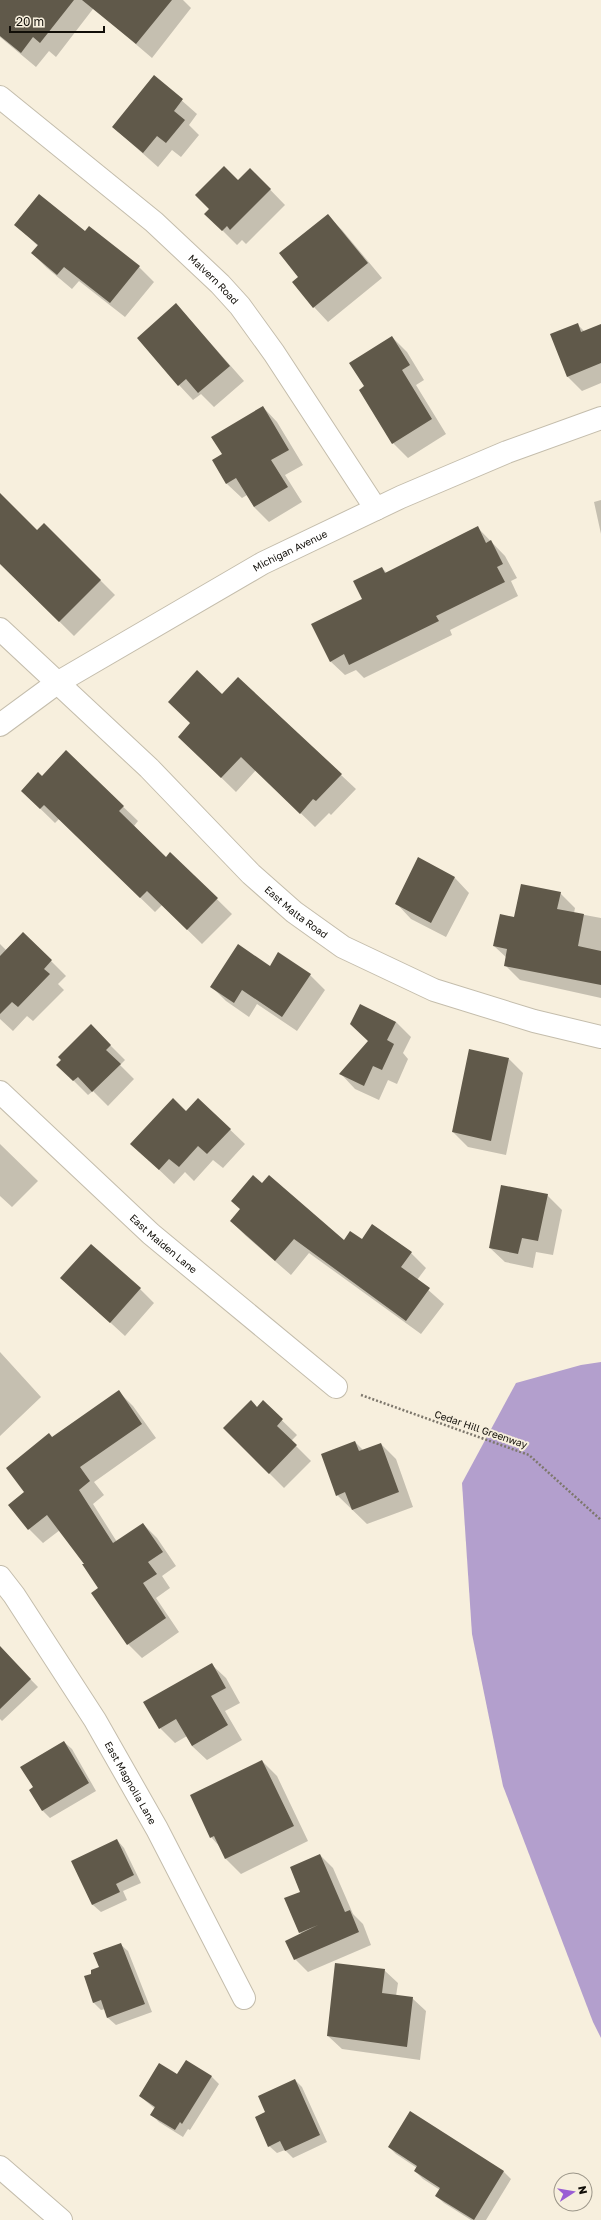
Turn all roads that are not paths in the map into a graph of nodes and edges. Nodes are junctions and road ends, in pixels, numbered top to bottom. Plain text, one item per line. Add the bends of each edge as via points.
1 (0, 97) edge
2 (601, 418) edge
3 (376, 509) junction
4 (0, 629) edge
5 (57, 683) junction
6 (0, 725) edge
7 (601, 1037) edge
8 (0, 1092) edge
9 (336, 1387) road end
10 (0, 1577) edge
11 (244, 1998) dead end
12 (0, 2166) edge
13 (61, 2220) edge

1 - 3 street, Malvern Road via 154,222 220,284 240,306 274,353
2 - 3 street, Michigan Avenue via 507,452
3 - 5 street, Michigan Avenue via 263,564
4 - 5 street, East Malta Road
5 - 6 street, Michigan Avenue
5 - 7 street, East Malta Road via 149,768 251,874 294,912 343,947 434,990 534,1021
8 - 9 street, East Maiden Lane via 151,1234
10 - 11 street, East Magnolia Lane via 95,1720 157,1830
12 - 13 street

